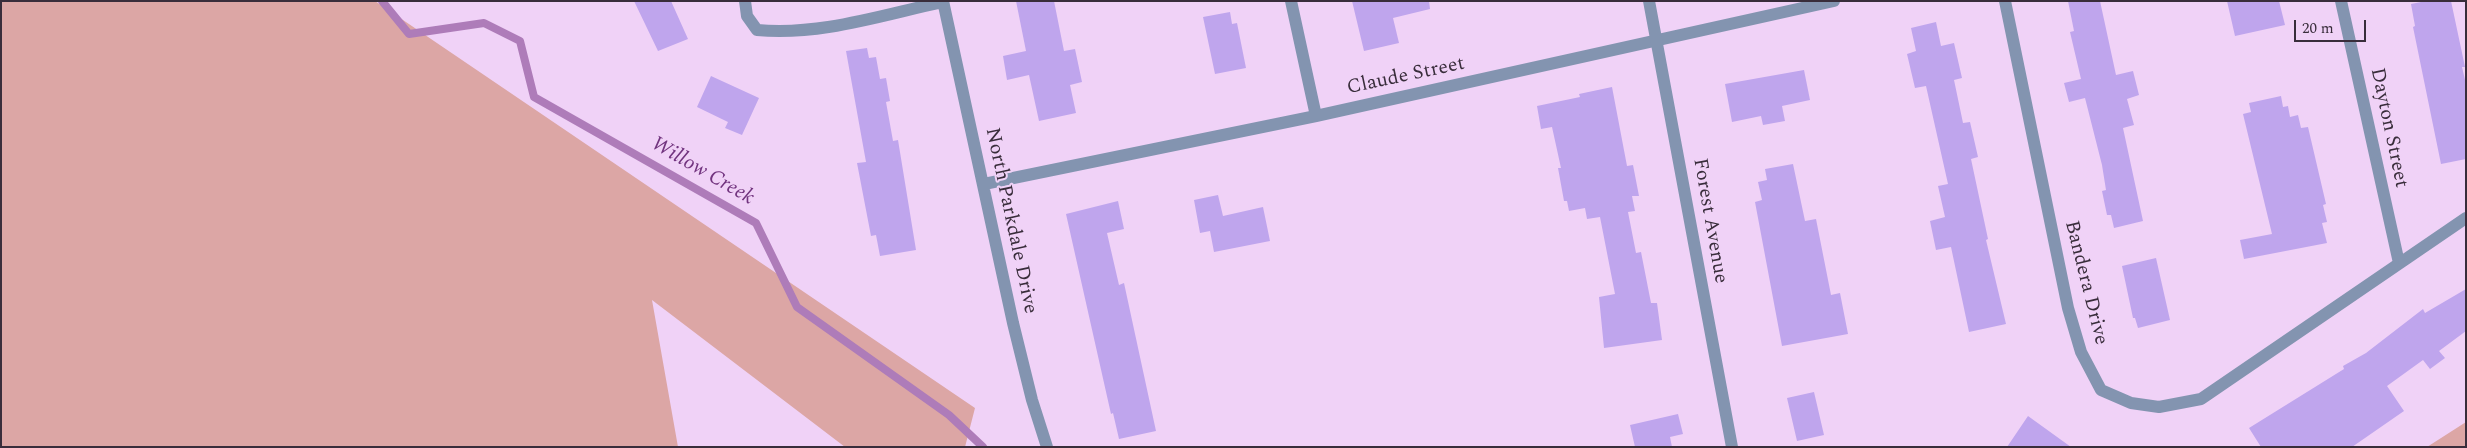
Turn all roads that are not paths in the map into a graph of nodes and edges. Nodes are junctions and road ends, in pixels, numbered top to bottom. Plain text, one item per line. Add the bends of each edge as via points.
1 (745, 1) edge
2 (1291, 1) edge
3 (1649, 1) edge
4 (1834, 1) edge
5 (2005, 1) edge
6 (2341, 1) edge
7 (943, 2) edge
8 (1658, 42) junction
9 (1316, 116) junction
10 (984, 184) junction
11 (2466, 218) edge
12 (2399, 263) junction
13 (1047, 447) edge
14 (1732, 447) edge

1 - 7 street via 747,16 757,30 783,32 807,31
2 - 9 street
3 - 8 street, Forest Avenue
4 - 8 street, Claude Street
5 - 12 street, Bandera Drive via 2068,308 2081,352 2101,390 2130,403 2159,407 2201,399
6 - 12 street, Dayton Street
7 - 10 street, North Parkdale Drive
8 - 9 street, Claude Street
8 - 14 street, Forest Avenue
9 - 10 street, Claude Street
10 - 13 street, North Parkdale Drive via 1022,363
11 - 12 street, Bandera Drive

